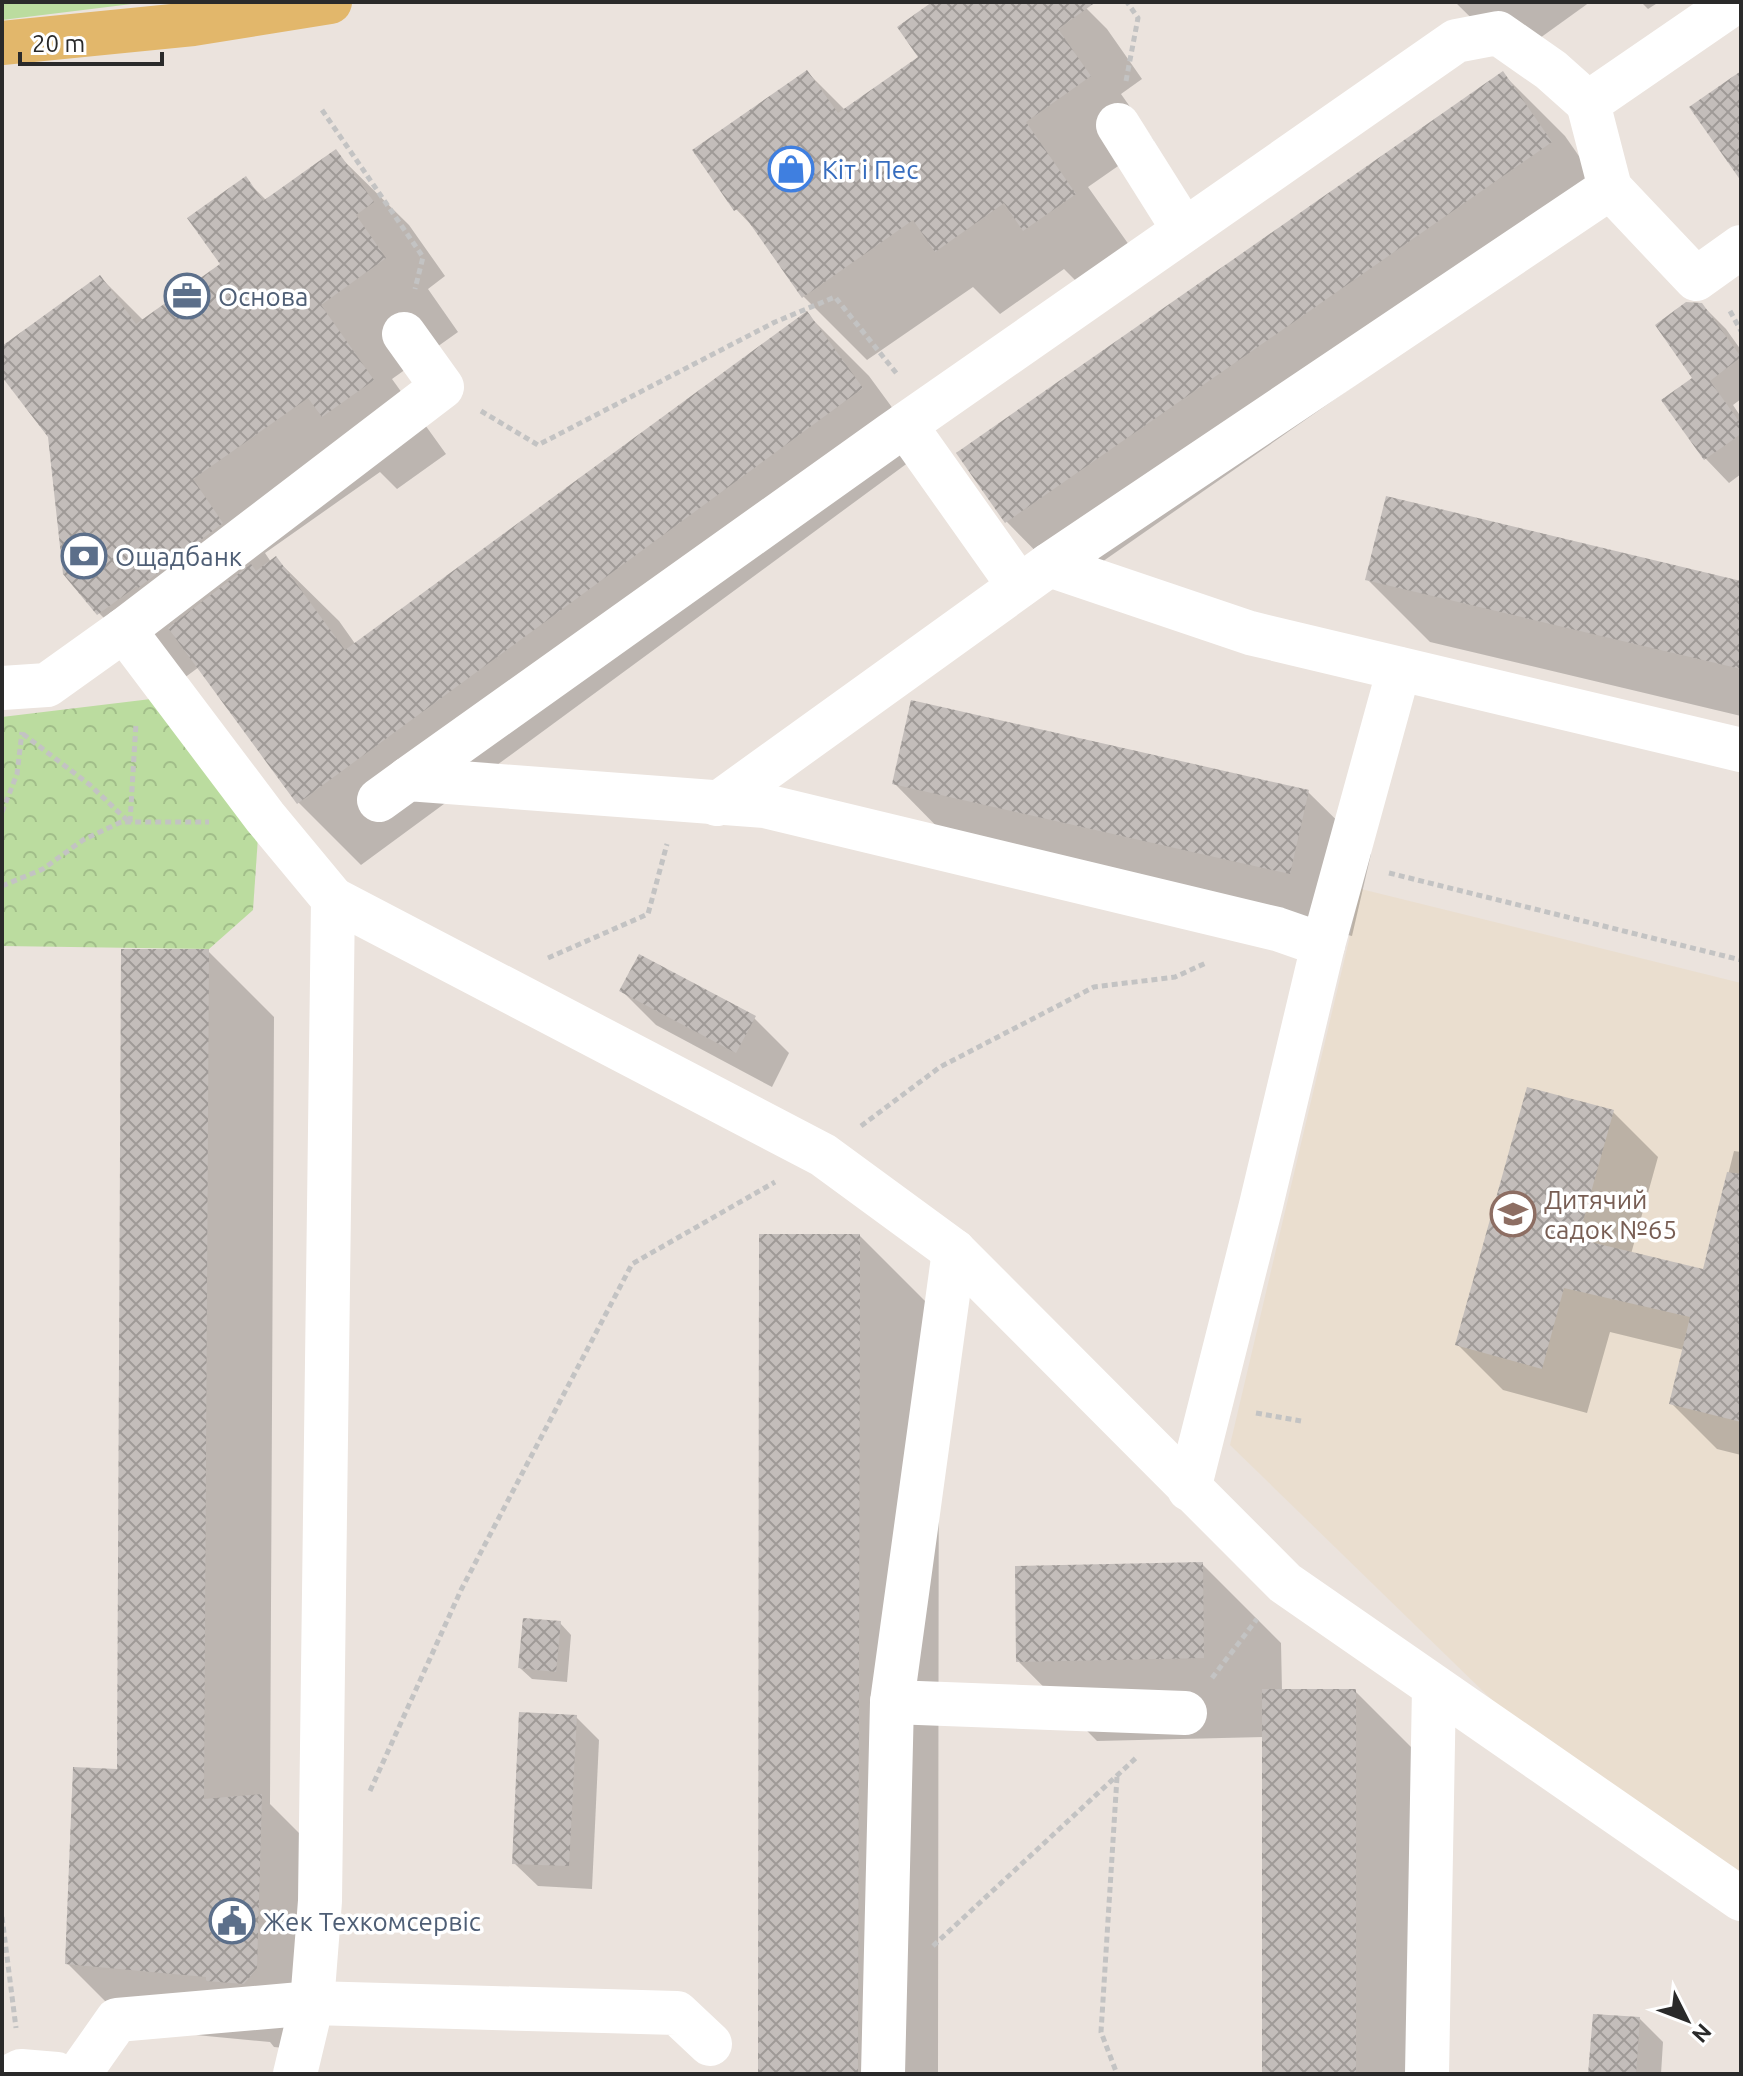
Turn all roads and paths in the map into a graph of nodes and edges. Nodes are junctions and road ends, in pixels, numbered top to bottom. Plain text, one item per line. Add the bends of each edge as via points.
1 (330, 2) edge
2 (1127, 2) edge
3 (1735, 2) edge
4 (2, 43) edge
5 (1588, 103) junction
6 (322, 110) dead end
7 (1118, 125) joint
8 (1610, 188) junction
9 (1184, 230) junction
10 (1741, 247) edge
11 (404, 334) joint
12 (442, 387) junction
13 (916, 418) junction
14 (1034, 576) junction
15 (132, 641) junction
16 (1399, 669) junction
17 (14, 687) edge
18 (22, 733) junction
19 (1741, 750) edge
20 (698, 802) junction
21 (2, 812) edge
22 (130, 822) junction
23 (270, 823) junction
24 (1346, 862) junction
25 (2, 886) edge
26 (333, 899) junction
27 (1323, 945) junction
28 (1213, 959) dead end
29 (1741, 960) edge
30 (492, 982) junction
31 (823, 1155) junction
32 (954, 1251) junction
33 (1189, 1489) junction
34 (1285, 1583) junction
35 (1434, 1688) junction
36 (892, 1702) junction
37 (1185, 1713) junction
38 (1117, 1776) junction
39 (365, 1802) dead end
40 (1741, 1899) edge
41 (2, 1917) edge
42 (885, 1990) junction
43 (312, 2003) junction
44 (710, 2044) dead end
45 (31, 2073) edge
46 (79, 2074) edge
47 (295, 2074) edge
48 (883, 2074) edge
49 (1117, 2074) edge
50 (1427, 2074) edge

1 - 4 main road via 193,24
2 - 7 path via 1138,18
3 - 5 lane
5 - 8 lane
5 - 9 lane via 1498,33 1456,41
6 - 11 path via 423,257
7 - 9 lane
8 - 10 lane via 1696,279
8 - 14 lane
9 - 13 lane
11 - 12 lane
12 - 13 path via 538,445 775,322 835,297
12 - 15 lane
13 - 14 lane
13 - 20 lane via 394,789
14 - 16 lane
14 - 20 lane
15 - 17 lane via 47,685
15 - 22 path
15 - 23 lane
16 - 19 lane
16 - 24 lane
17 - 18 path
18 - 21 path via 17,774
18 - 22 path
20 - 27 lane via 765,806 1277,929
20 - 30 path via 648,914
22 - 23 path
22 - 25 path via 83,840 43,869
23 - 26 lane
24 - 27 lane
24 - 29 path
26 - 30 lane
26 - 43 lane via 320,1901
27 - 33 lane
28 - 31 path via 1175,977 1094,987 940,1067
30 - 31 lane
31 - 32 lane
31 - 39 path via 632,1264 461,1590
32 - 33 lane
32 - 36 lane
33 - 34 lane
34 - 35 lane
34 - 37 path
35 - 40 lane
35 - 50 lane
36 - 37 lane
36 - 42 lane
37 - 38 path
38 - 42 path
38 - 49 path via 1101,2032
41 - 45 path
42 - 48 lane
43 - 44 lane via 677,2013
43 - 46 lane via 117,2020
43 - 47 lane

